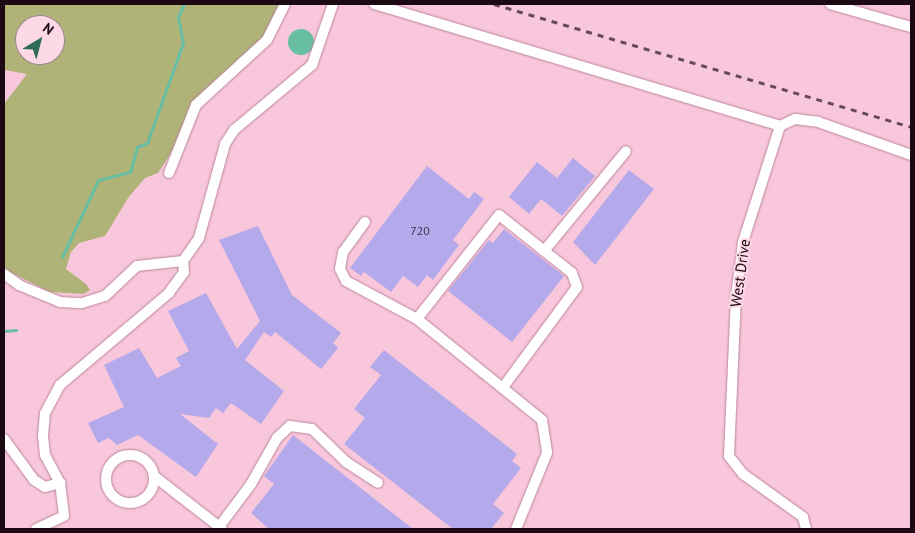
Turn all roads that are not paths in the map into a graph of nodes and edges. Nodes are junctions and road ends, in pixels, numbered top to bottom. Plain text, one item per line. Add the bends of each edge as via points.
1 (285, 4) edge
2 (333, 4) edge
3 (374, 4) edge
4 (830, 4) edge
5 (911, 26) edge
6 (780, 126) junction
7 (626, 151) dead end
8 (911, 155) edge
9 (169, 173) dead end
10 (365, 222) dead end
11 (544, 251) junction
12 (184, 261) junction
13 (4, 274) edge
14 (417, 319) junction
15 (504, 386) junction
16 (4, 439) edge
17 (154, 476) junction
18 (60, 483) junction
19 (378, 483) dead end
20 (220, 528) edge
21 (36, 529) edge
22 (516, 529) edge
23 (806, 529) edge

1 - 9 street via 268,40 196,105
2 - 12 street via 312,65 234,130 225,144 199,238
3 - 6 street
4 - 5 street
6 - 8 street via 795,118 818,122
6 - 23 street, West Drive via 739,265 728,447 743,474 803,516
7 - 11 street
10 - 14 street via 343,252 340,269 346,281
11 - 14 street via 499,215
11 - 15 street via 572,273 577,287
12 - 13 street via 137,266 105,296 82,304 60,302 18,285
12 - 18 street via 184,272 169,293 60,385 45,413 43,436 46,454
14 - 15 street
15 - 22 street via 542,420 546,435 547,453
16 - 18 street via 34,480 44,487
17 - 17 street via 146,461 129,455 114,462 106,482 115,497 136,502 150,492
17 - 20 street
18 - 21 street via 64,516
19 - 20 street via 346,462 312,429 290,426 276,438 251,484

